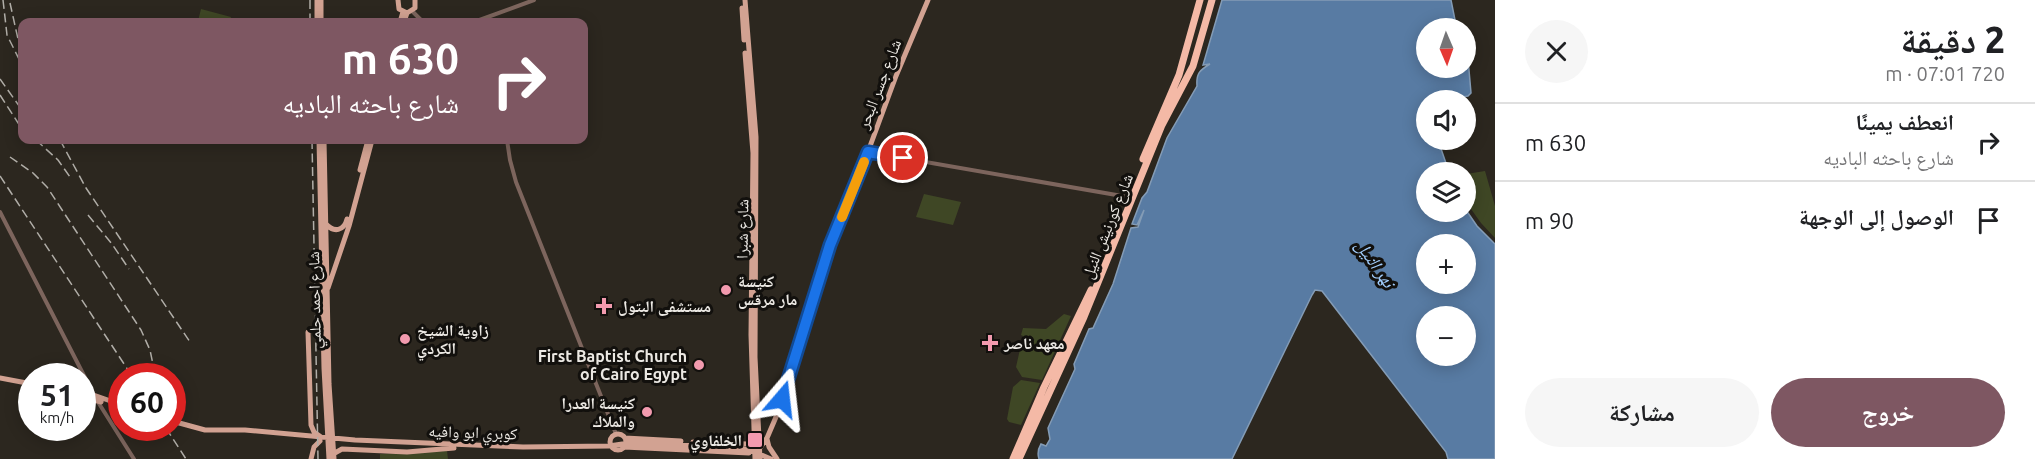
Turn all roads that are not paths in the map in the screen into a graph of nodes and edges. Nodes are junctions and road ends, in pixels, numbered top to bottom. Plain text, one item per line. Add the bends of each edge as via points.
1 (319, 0) edge
2 (398, 0) edge
3 (415, 0) edge
4 (534, 0) edge
5 (743, 0) edge
6 (928, 0) edge
7 (1205, 0) edge
8 (407, 12) junction
9 (319, 18) edge
10 (404, 18) edge
11 (417, 18) edge
12 (485, 18) edge
13 (1191, 52) junction
14 (1188, 74) junction
15 (1179, 75) junction
16 (319, 144) edge
17 (324, 144) edge
18 (369, 144) edge
19 (508, 144) edge
20 (868, 152) junction
21 (323, 185) junction
22 (357, 189) junction
23 (1128, 197) junction
24 (323, 198) junction
25 (0, 212) edge
26 (326, 224) junction
27 (337, 230) junction
28 (344, 238) junction
29 (327, 290) junction
30 (308, 332) dead end
31 (77, 363) edge
32 (1059, 371) junction
33 (0, 378) edge
34 (18, 381) edge
35 (18, 383) edge
36 (1047, 388) junction
37 (96, 400) edge
38 (1041, 401) junction
39 (186, 425) edge
40 (332, 430) junction
41 (616, 434) junction
42 (339, 435) junction
43 (625, 438) junction
44 (767, 438) junction
45 (322, 440) junction
46 (383, 441) junction
47 (422, 441) junction
48 (466, 445) junction
49 (611, 446) junction
50 (624, 447) junction
51 (440, 448) junction
52 (342, 449) junction
53 (757, 454) edge
54 (332, 457) edge
55 (134, 459) edge
56 (311, 459) edge
57 (771, 459) edge
58 (777, 459) edge
59 (1013, 459) edge
60 (1019, 459) edge
61 (1024, 459) edge

1 - 9 main road
2 - 8 main road via 398,8
3 - 8 main road via 415,6
4 - 12 street
5 - 53 main road, شارع شبرا via 753,119
6 - 20 main road, شارع جسر البحر
7 - 13 highway
7 - 14 highway, شارع كورنيش النيل via 1195,58
7 - 15 highway, شارع كورنيش النيل
8 - 10 main road
8 - 11 street
13 - 14 highway
13 - 15 highway
14 - 32 highway, شارع كورنيش النيل via 1162,125
15 - 23 highway, شارع كورنيش النيل
16 - 21 main road, شارع احمد حلمي
17 - 21 main road, شارع احمد حلمي
18 - 22 main road
19 - 41 street via 516,182
20 - 23 street
20 - 44 main road, شارع جسر البحر via 830,245
21 - 24 main road, شارع احمد حلمي
22 - 27 main road via 345,225
22 - 28 main road
23 - 36 highway, شارع كورنيش النيل
24 - 26 main road, شارع احمد حلمي
24 - 54 main road, شارع احمد حلمي via 325,377
25 - 31 street
26 - 27 main road
26 - 29 main road, شارع احمد حلمي
27 - 28 main road
28 - 29 main road
29 - 40 main road, شارع احمد حلمي
30 - 45 main road via 311,427
32 - 36 highway, شارع كورنيش النيل
32 - 61 highway
33 - 34 main road
33 - 35 main road
36 - 38 highway, شارع كورنيش النيل
37 - 55 street
38 - 59 highway, شارع كورنيش النيل
38 - 60 highway, شارع كورنيش النيل
39 - 45 main road, كوبري ابو وافيه
40 - 42 main road
40 - 54 main road, شارع احمد حلمي
41 - 43 main road
41 - 49 main road via 610,438
42 - 47 main road
42 - 52 main road
43 - 50 main road
43 - 53 main road via 747,444
44 - 53 main road, شارع جسر البحر
44 - 58 main road
45 - 46 main road, كوبري ابو وافيه
45 - 51 main road, كوبري ابو وافيه
45 - 56 main road via 314,447
46 - 47 main road
46 - 57 main road, كوبري ابو وافيه via 523,447 658,443 739,448
47 - 48 main road
48 - 49 main road via 547,451
48 - 51 main road
49 - 50 main road via 619,450
50 - 53 main road
51 - 52 main road via 407,452
52 - 54 main road
53 - 58 main road

